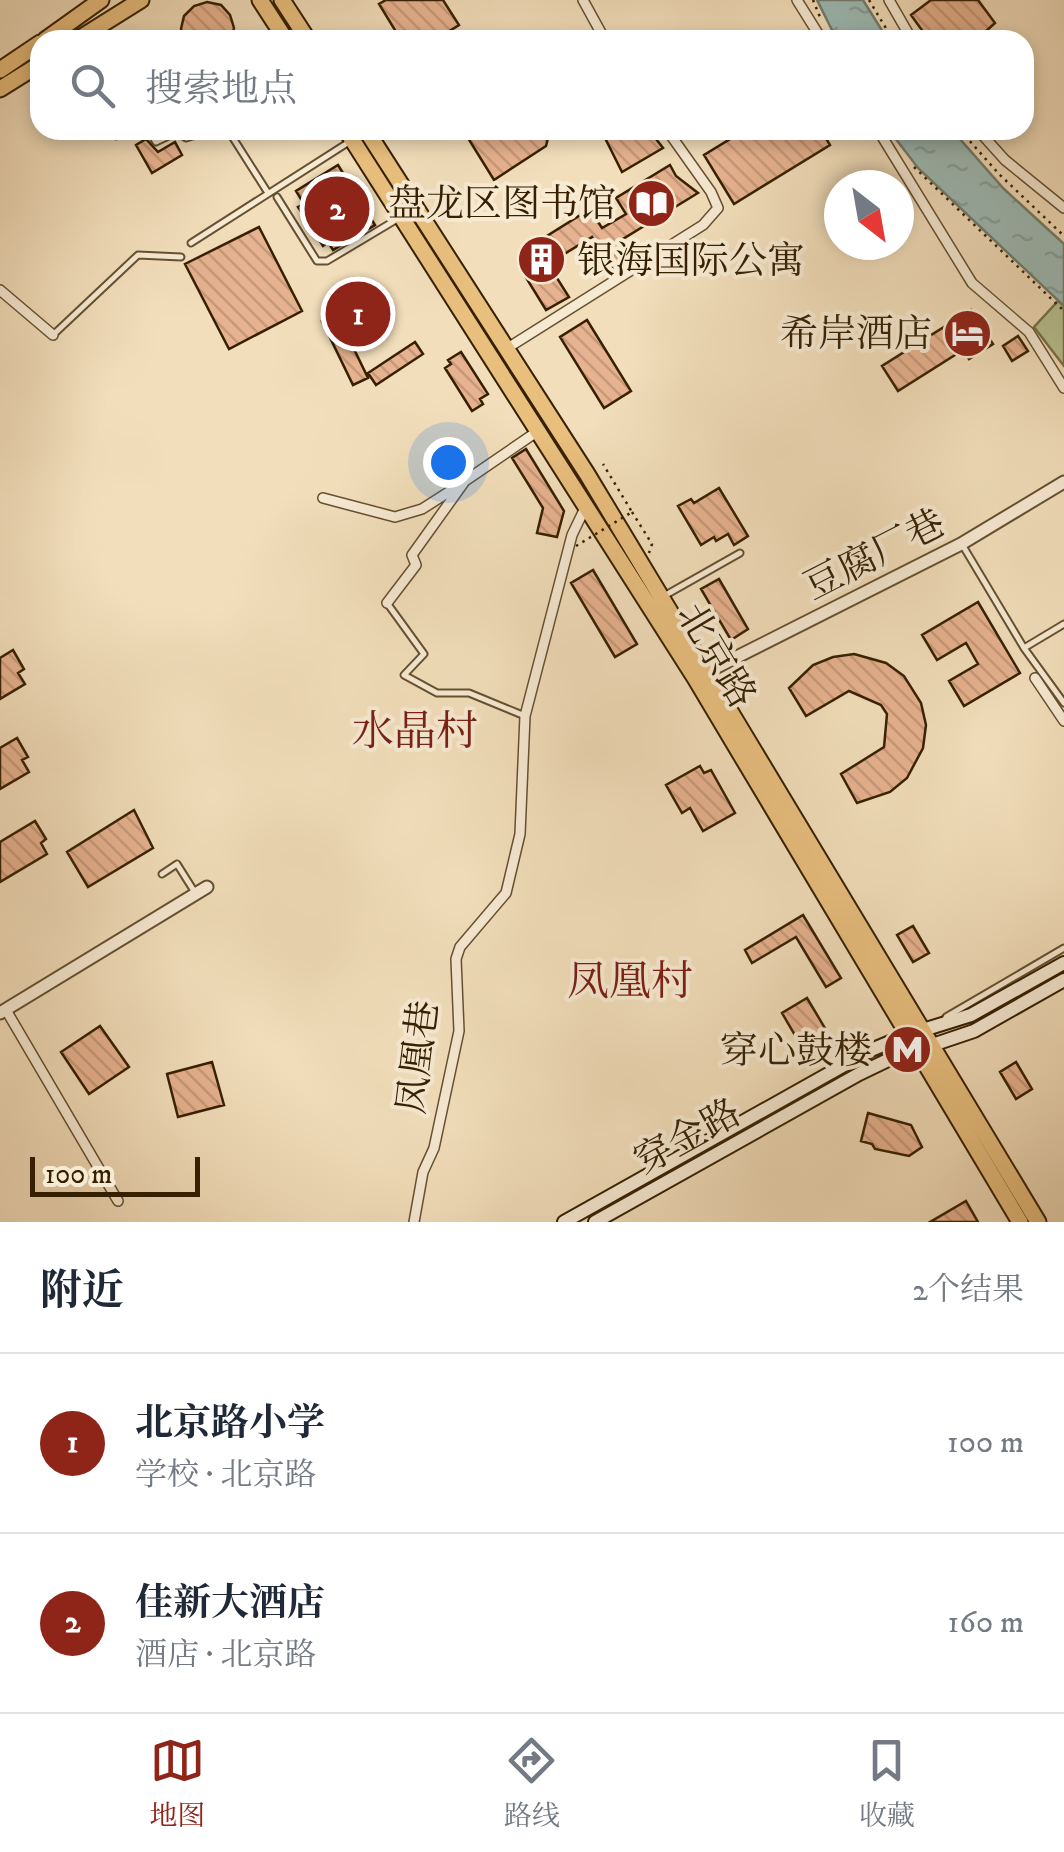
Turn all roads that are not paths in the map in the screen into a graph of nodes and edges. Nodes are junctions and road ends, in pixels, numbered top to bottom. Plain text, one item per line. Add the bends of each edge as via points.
1 (101, 0) edge
2 (141, 0) edge
3 (260, 0) edge
4 (282, 0) edge
5 (583, 0) edge
6 (797, 0) edge
7 (889, 0) edge
8 (59, 30) edge
9 (94, 30) edge
10 (280, 30) edge
11 (302, 30) edge
12 (600, 30) edge
13 (816, 30) edge
14 (906, 30) edge
15 (30, 50) edge
16 (0, 70) edge
17 (30, 70) edge
18 (0, 89) edge
19 (234, 140) edge
20 (345, 140) edge
21 (359, 140) edge
22 (360, 140) edge
23 (674, 140) edge
24 (885, 140) edge
25 (987, 140) edge
26 (268, 193) junction
27 (277, 197) dead end
28 (1064, 208) edge
29 (402, 217) junction
30 (191, 242) dead end
31 (181, 257) dead end
32 (0, 290) edge
33 (53, 335) joint
34 (506, 348) junction
35 (1064, 388) edge
36 (538, 431) junction
37 (465, 481) junction
38 (1064, 482) edge
39 (322, 498) dead end
40 (586, 506) junction
41 (961, 544) junction
42 (740, 552) dead end
43 (662, 598) junction
44 (387, 603) joint
45 (1064, 624) edge
46 (1024, 648) junction
47 (707, 672) junction
48 (1036, 678) dead end
49 (1064, 703) edge
50 (525, 716) junction
51 (1064, 721) edge
52 (162, 874) dead end
53 (201, 891) joint
54 (1064, 948) edge
55 (1064, 964) edge
56 (1064, 980) edge
57 (1036, 988) junction
58 (3, 1012) edge
59 (915, 1033) junction
60 (924, 1048) junction
61 (118, 1201) dead end
62 (414, 1222) edge
63 (564, 1222) edge
64 (595, 1222) edge
65 (1020, 1222) edge
66 (1038, 1222) edge

1 - 8 main road
2 - 9 main road
3 - 10 main road
4 - 11 main road
5 - 12 street
6 - 13 street
7 - 14 street
15 - 16 main road
17 - 18 main road
19 - 26 lane
20 - 26 lane
21 - 29 main road, 北京路
22 - 34 main road, 北京路
23 - 34 street via 718,208 704,225
24 - 35 street via 954,258 1029,332
25 - 28 street
26 - 30 lane
27 - 29 lane via 317,261 327,262
29 - 36 main road, 北京路
31 - 33 lane via 138,255
32 - 33 street
34 - 43 main road, 北京路
36 - 37 street
36 - 40 main road, 北京路
37 - 39 street via 422,509 395,517
37 - 44 street via 420,542 412,555 416,566
38 - 41 street, 豆腐厂巷
40 - 50 street, 凤凰巷 via 572,535
40 - 59 main road, 北京路
41 - 46 lane
41 - 47 street, 豆腐厂巷
42 - 43 lane
43 - 47 main road, 北京路
44 - 50 lane via 424,654 404,675 437,693 470,693
45 - 46 lane
46 - 49 lane
47 - 59 main road, 北京路
48 - 51 street
50 - 62 street, 凤凰巷 via 520,834 506,893 456,959 458,1031
52 - 53 lane via 178,864
53 - 58 street
54 - 59 lane
55 - 57 main road
56 - 57 main road
57 - 59 main road, 穿金路
57 - 60 main road, 穿金路 via 974,1030
58 - 61 street
59 - 60 main road, 北京路
59 - 63 main road, 穿金路 via 870,1050
60 - 64 main road, 穿金路 via 859,1074
60 - 65 main road, 北京路
60 - 66 main road, 北京路

